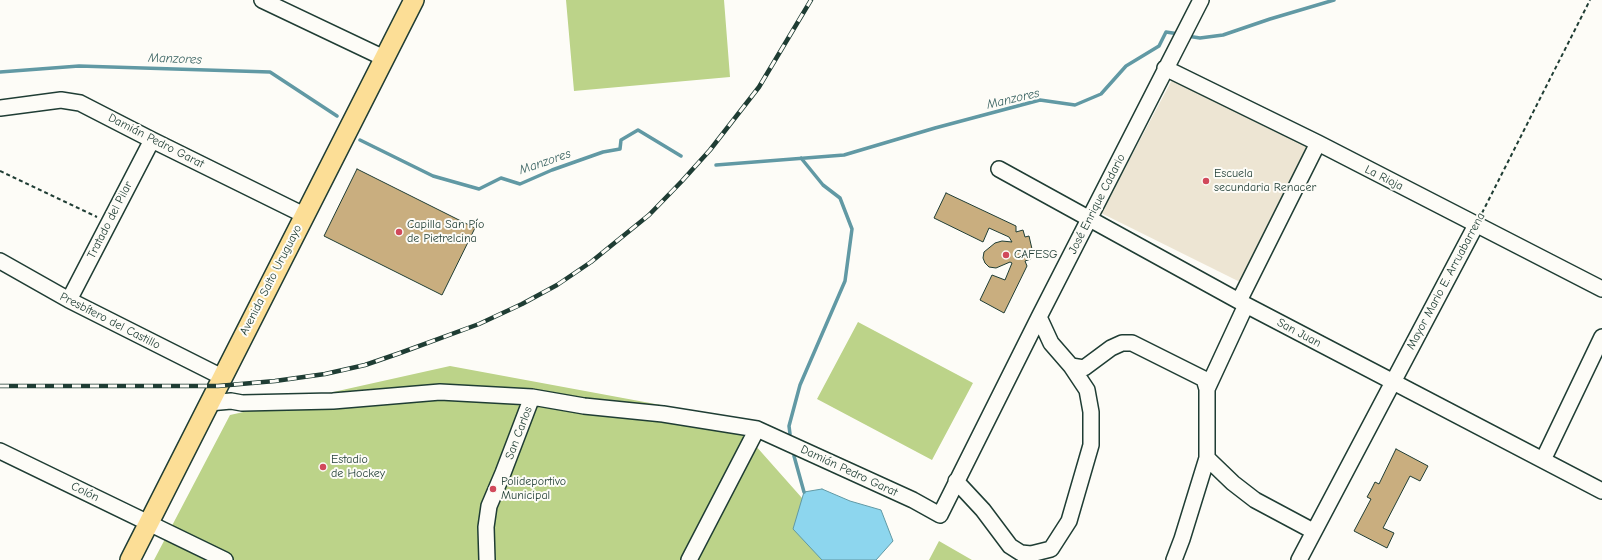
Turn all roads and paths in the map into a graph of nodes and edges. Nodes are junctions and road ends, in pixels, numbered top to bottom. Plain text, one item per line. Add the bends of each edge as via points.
1 (262, 0) edge
2 (414, 0) edge
3 (1201, 0) edge
4 (1590, 0) edge
5 (384, 58) junction
6 (1165, 68) junction
7 (0, 108) edge
8 (152, 140) junction
9 (1318, 143) junction
10 (999, 169) dead end
11 (0, 171) edge
12 (304, 215) junction
13 (1089, 220) junction
14 (109, 223) junction
15 (1476, 225) junction
16 (0, 261) edge
17 (1602, 289) edge
18 (69, 300) junction
19 (1242, 303) junction
20 (1039, 317) junction
21 (1602, 337) edge
22 (1071, 366) junction
23 (222, 377) junction
24 (1391, 382) junction
25 (1206, 389) junction
26 (532, 398) junction
27 (209, 403) junction
28 (757, 428) junction
29 (0, 451) edge
30 (1207, 458) junction
31 (1543, 460) junction
32 (956, 480) junction
33 (1602, 491) edge
34 (940, 515) joint
35 (149, 522) junction
36 (1313, 531) junction
37 (130, 560) edge
38 (225, 560) edge
39 (487, 560) edge
40 (689, 560) edge
41 (1174, 560) edge
42 (1299, 560) edge

1 - 5 street
2 - 5 main road, Avenida Salto Uruguayo
3 - 6 street, José Enrique Cadario
4 - 15 path, Mayor Mario E. Arruabarrena
5 - 12 main road, Avenida Salto Uruguayo
6 - 9 street, La Rioja
6 - 13 street, José Enrique Cadario
7 - 8 street, Damián Pedro Garat via 61,100 80,103
8 - 12 street, Damián Pedro Garat
8 - 14 street, Tratado del Pilar
9 - 15 street, La Rioja
9 - 19 street
10 - 13 street, San Juan
11 - 14 path
12 - 23 main road, Avenida Salto Uruguayo
13 - 19 street, San Juan
13 - 20 street, José Enrique Cadario
14 - 18 street, Tratado del Pilar
15 - 17 street, La Rioja
15 - 24 street, Mayor Mario E. Arruabarrena
16 - 18 street, Presbítero del Castillo
18 - 23 street, Presbítero del Castillo
19 - 24 street, San Juan
19 - 25 street
20 - 22 street via 1051,343
20 - 32 street, José Enrique Cadario
21 - 31 street
22 - 25 street via 1084,368 1122,342 1132,343 1204,379
22 - 32 street via 1087,390 1091,412 1091,446 1069,521 1051,549 1031,554 1021,553 1010,546 984,510
23 - 27 main road, Avenida Salto Uruguayo
24 - 31 street, San Juan
24 - 36 street, Mayor Mario E. Arruabarrena
25 - 30 street
26 - 27 street, Damián Pedro Garat via 440,392 333,401
26 - 28 street, Damián Pedro Garat
26 - 39 street, San Carlos via 489,506 486,527
27 - 35 main road, Avenida Salto Uruguayo
28 - 34 street, Damián Pedro Garat
28 - 40 street
29 - 35 street, Colón
30 - 36 street via 1255,500
30 - 41 street
31 - 33 street, San Juan
32 - 34 street, José Enrique Cadario
35 - 37 main road, Avenida Salto Uruguayo
35 - 38 street, Colón
36 - 42 street, Mayor Mario E. Arruabarrena

